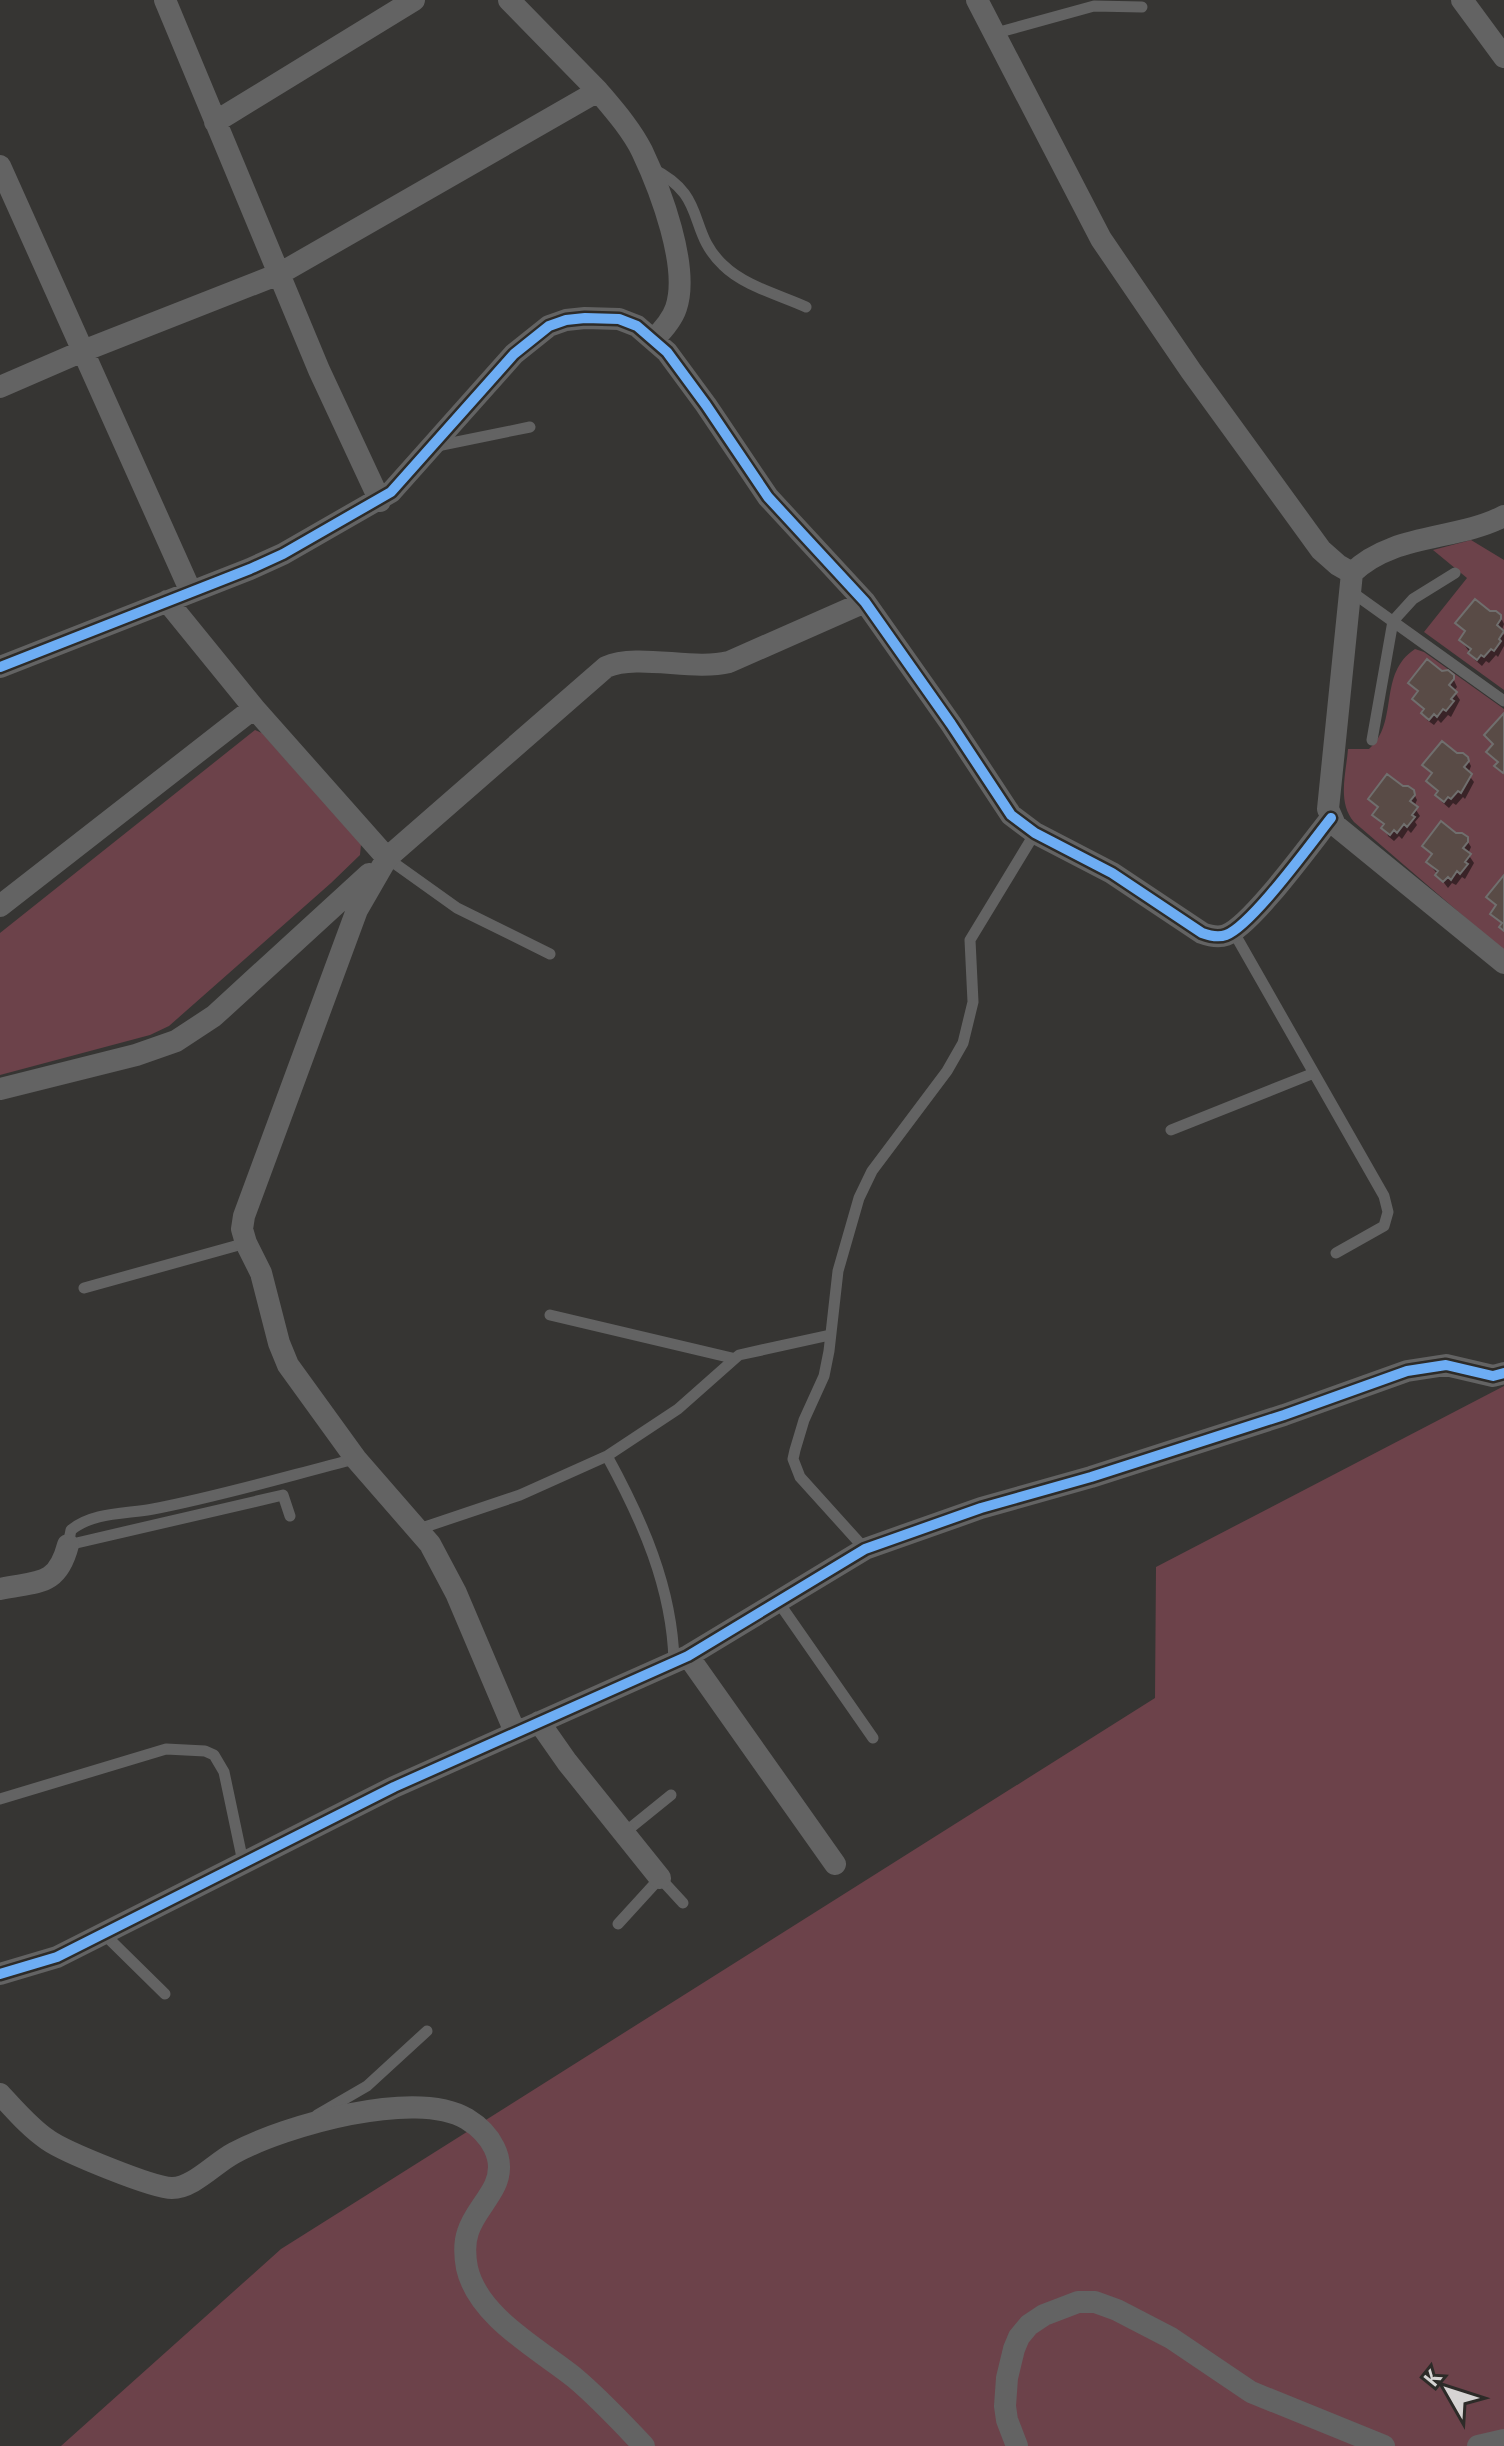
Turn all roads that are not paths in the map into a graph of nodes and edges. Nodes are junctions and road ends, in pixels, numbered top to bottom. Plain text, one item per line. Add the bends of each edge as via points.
1 (165, 0) edge
2 (414, 0) edge
3 (509, 0) edge
4 (977, 0) edge
5 (1462, 0) edge
6 (1142, 7) dead end
7 (996, 33) junction
8 (1504, 57) edge
9 (598, 91) junction
10 (215, 122) junction
11 (0, 166) edge
12 (648, 167) junction
13 (279, 274) junction
14 (806, 307) dead end
15 (654, 339) junction
16 (83, 351) junction
17 (0, 387) edge
18 (530, 427) dead end
19 (432, 447) junction
20 (380, 501) junction
21 (1504, 516) edge
22 (1455, 573) dead end
23 (1351, 582) junction
24 (191, 592) junction
25 (167, 601) junction
26 (865, 602) junction
27 (1393, 621) junction
28 (0, 667) edge
29 (1504, 701) edge
30 (254, 708) junction
31 (1372, 740) dead end
32 (1331, 818) junction
33 (1035, 833) junction
34 (387, 858) junction
35 (0, 906) edge
36 (1233, 931) junction
37 (550, 954) dead end
38 (1504, 963) edge
39 (1314, 1073) junction
40 (0, 1089) edge
41 (1171, 1130) dead end
42 (246, 1243) junction
43 (1336, 1253) dead end
44 (84, 1288) dead end
45 (550, 1315) dead end
46 (830, 1335) junction
47 (732, 1358) junction
48 (1504, 1373) edge
49 (607, 1456) junction
50 (356, 1459) junction
51 (290, 1516) dead end
52 (419, 1529) junction
53 (68, 1545) junction
54 (865, 1549) junction
55 (0, 1589) edge
56 (779, 1603) junction
57 (681, 1658) junction
58 (539, 1722) junction
59 (515, 1732) junction
60 (873, 1738) dead end
61 (671, 1795) dead end
62 (0, 1799) edge
63 (624, 1833) junction
64 (243, 1862) junction
65 (835, 1864) dead end
66 (660, 1878) junction
67 (683, 1903) dead end
68 (618, 1924) dead end
69 (104, 1934) junction
70 (0, 1974) edge
71 (165, 1994) dead end
72 (427, 2031) dead end
73 (0, 2094) edge
74 (300, 2128) junction
75 (1504, 2440) edge
76 (644, 2446) edge
77 (1017, 2446) edge
78 (1384, 2446) edge
79 (1478, 2446) edge

1 - 10 street
2 - 10 street
3 - 9 street
4 - 7 street
5 - 8 street
6 - 7 lane via 1094,6
7 - 23 street via 1101,239 1321,550
9 - 12 street via 628,128
9 - 13 street
10 - 13 street
11 - 16 street
12 - 14 lane via 669,177 691,201 703,236 724,267
12 - 15 street via 662,200 679,274 675,310
13 - 16 street
13 - 20 street
15 - 19 street via 619,319 575,319 549,326 514,354
15 - 26 street via 684,373 768,497
16 - 17 street
16 - 24 street
18 - 19 lane
19 - 20 street
20 - 24 street via 283,554
21 - 23 street via 1469,531 1394,547 1369,559
22 - 27 lane via 1413,599
23 - 27 lane
23 - 32 street
24 - 25 street
25 - 28 street
25 - 30 street
26 - 33 street via 1005,807
26 - 34 street via 729,662 624,662 606,667
27 - 29 lane
27 - 31 lane
30 - 34 street
30 - 35 street
32 - 36 street
32 - 38 street
33 - 36 street via 1112,873 1202,933 1219,936
33 - 46 lane via 970,940 973,1002 963,1043 864,1184 838,1271
34 - 37 lane via 457,908
34 - 40 street via 214,1016 185,1036 136,1055
34 - 42 street via 357,910 244,1216
36 - 39 lane
39 - 41 lane
39 - 43 lane via 1388,1212 1384,1226
42 - 44 lane
42 - 50 street via 261,1273 288,1365
45 - 47 lane
46 - 47 lane
46 - 54 lane via 824,1376 793,1459 807,1486
47 - 49 lane via 678,1409
48 - 54 street via 1493,1376 1446,1365 1407,1371
49 - 52 lane via 520,1495
49 - 57 lane via 647,1538
50 - 52 street
50 - 53 lane via 98,1518 71,1530
51 - 53 lane via 283,1495
52 - 59 street via 456,1593
53 - 55 street via 57,1574
54 - 56 street
56 - 57 street
56 - 60 lane
57 - 58 street
57 - 65 street
58 - 59 street
58 - 63 street
59 - 64 street
61 - 63 lane
62 - 64 lane via 166,1749 205,1751 224,1772
63 - 66 street
64 - 69 street
66 - 67 lane
66 - 68 lane
69 - 70 street via 57,1957
69 - 71 lane
72 - 74 lane via 367,2086
73 - 74 street via 47,2140 163,2187 185,2185 257,2141
74 - 76 street via 406,2107 461,2116 479,2128 495,2148 498,2170 468,2233 467,2266 475,2288 509,2328 578,2381
75 - 79 street
77 - 78 street via 1005,2406 1019,2337 1044,2315 1078,2302 1117,2310 1171,2338 1251,2392

